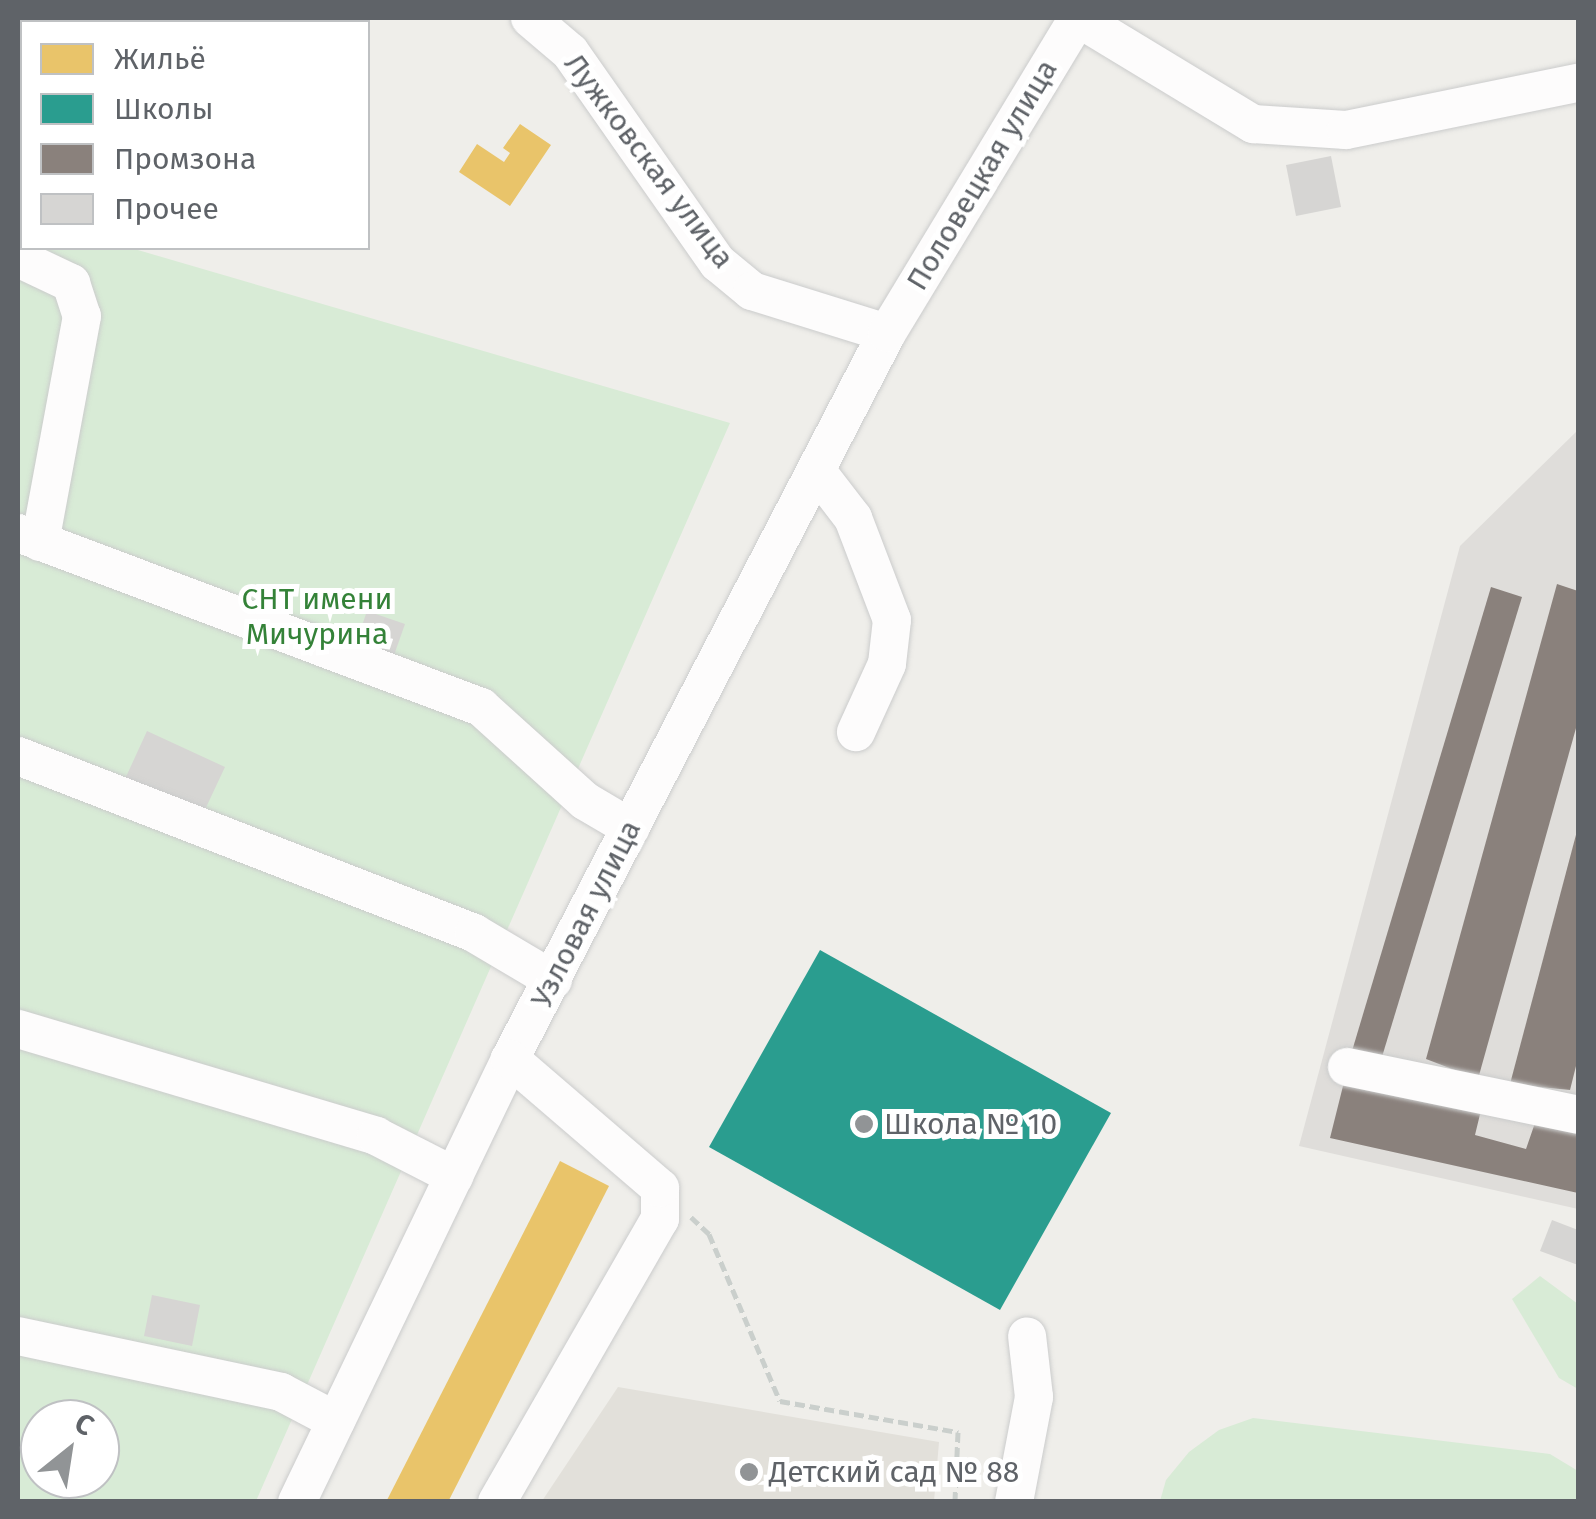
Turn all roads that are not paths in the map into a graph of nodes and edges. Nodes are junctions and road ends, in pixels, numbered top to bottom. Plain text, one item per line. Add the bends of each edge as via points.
1 (530, 18) edge
2 (1078, 18) edge
3 (1578, 83) edge
4 (18, 258) edge
5 (887, 333) junction
6 (816, 470) junction
7 (29, 537) edge
8 (856, 732) dead end
9 (18, 756) edge
10 (631, 828) junction
11 (553, 980) junction
12 (18, 1029) edge
13 (510, 1059) junction
14 (1347, 1067) dead end
15 (1578, 1115) edge
16 (454, 1176) junction
17 (18, 1336) edge
18 (1027, 1336) dead end
19 (336, 1421) junction
20 (297, 1502) edge
21 (497, 1502) edge
22 (1014, 1502) edge

1 - 5 street, Лужковская улица via 570,52 718,263 752,291
2 - 3 street via 1253,124 1346,130
2 - 5 street, Половецкая улица
4 - 7 street via 70,283 82,316
5 - 6 street, Узловая улица
6 - 8 street via 853,518 892,620 888,664
6 - 10 street, Узловая улица
7 - 10 street via 481,708 585,801
9 - 11 street via 474,933
10 - 11 street, Узловая улица
11 - 13 street, Узловая улица
12 - 16 street via 342,1124
13 - 16 street, Узловая улица
13 - 21 street via 660,1188 660,1220
14 - 15 street
16 - 19 street, Узловая улица
17 - 19 street via 281,1392
18 - 22 street via 1034,1397
19 - 20 street, Узловая улица

